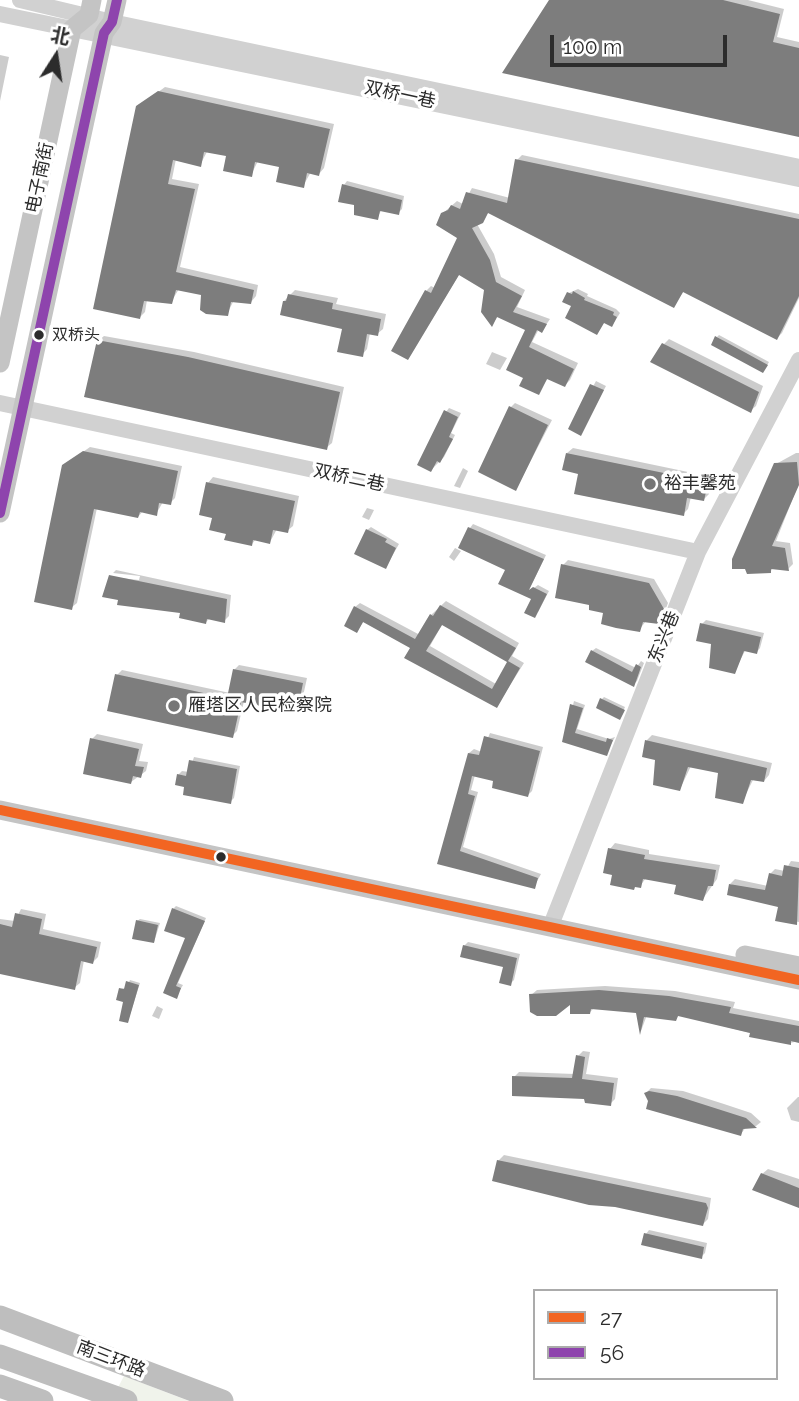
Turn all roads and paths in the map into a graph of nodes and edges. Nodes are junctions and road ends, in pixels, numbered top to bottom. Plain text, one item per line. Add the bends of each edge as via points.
1 (20, 0) edge
2 (117, 0) edge
3 (91, 7) edge
4 (0, 14) edge
5 (108, 28) junction
6 (72, 29) junction
7 (799, 167) edge
8 (799, 179) edge
9 (799, 360) edge
10 (0, 363) edge
11 (0, 403) edge
12 (23, 408) junction
13 (0, 513) edge
14 (698, 552) junction
15 (0, 797) edge
16 (0, 810) edge
17 (552, 920) junction
18 (799, 966) edge
19 (799, 980) edge
20 (0, 1317) edge
21 (0, 1356) edge
22 (0, 1385) edge
23 (42, 1401) edge
24 (126, 1401) edge
25 (222, 1401) edge

1 - 3 street, 双桥一巷
2 - 5 main road, 电子南街
3 - 5 street, 双桥一巷
3 - 6 main road
4 - 6 street, 双桥一巷
5 - 6 street, 双桥一巷
5 - 7 street, 双桥一巷
5 - 8 street, 双桥一巷
5 - 12 main road, 电子南街
6 - 10 main road, 电子南街
9 - 14 street, 东兴巷
11 - 12 street, 双桥二巷
12 - 13 main road, 电子南街
12 - 14 street, 双桥二巷
14 - 17 street, 东兴巷
15 - 17 main road
16 - 17 main road
17 - 18 main road
17 - 19 main road
20 - 25 highway, 南三环路
21 - 24 highway
22 - 23 highway

